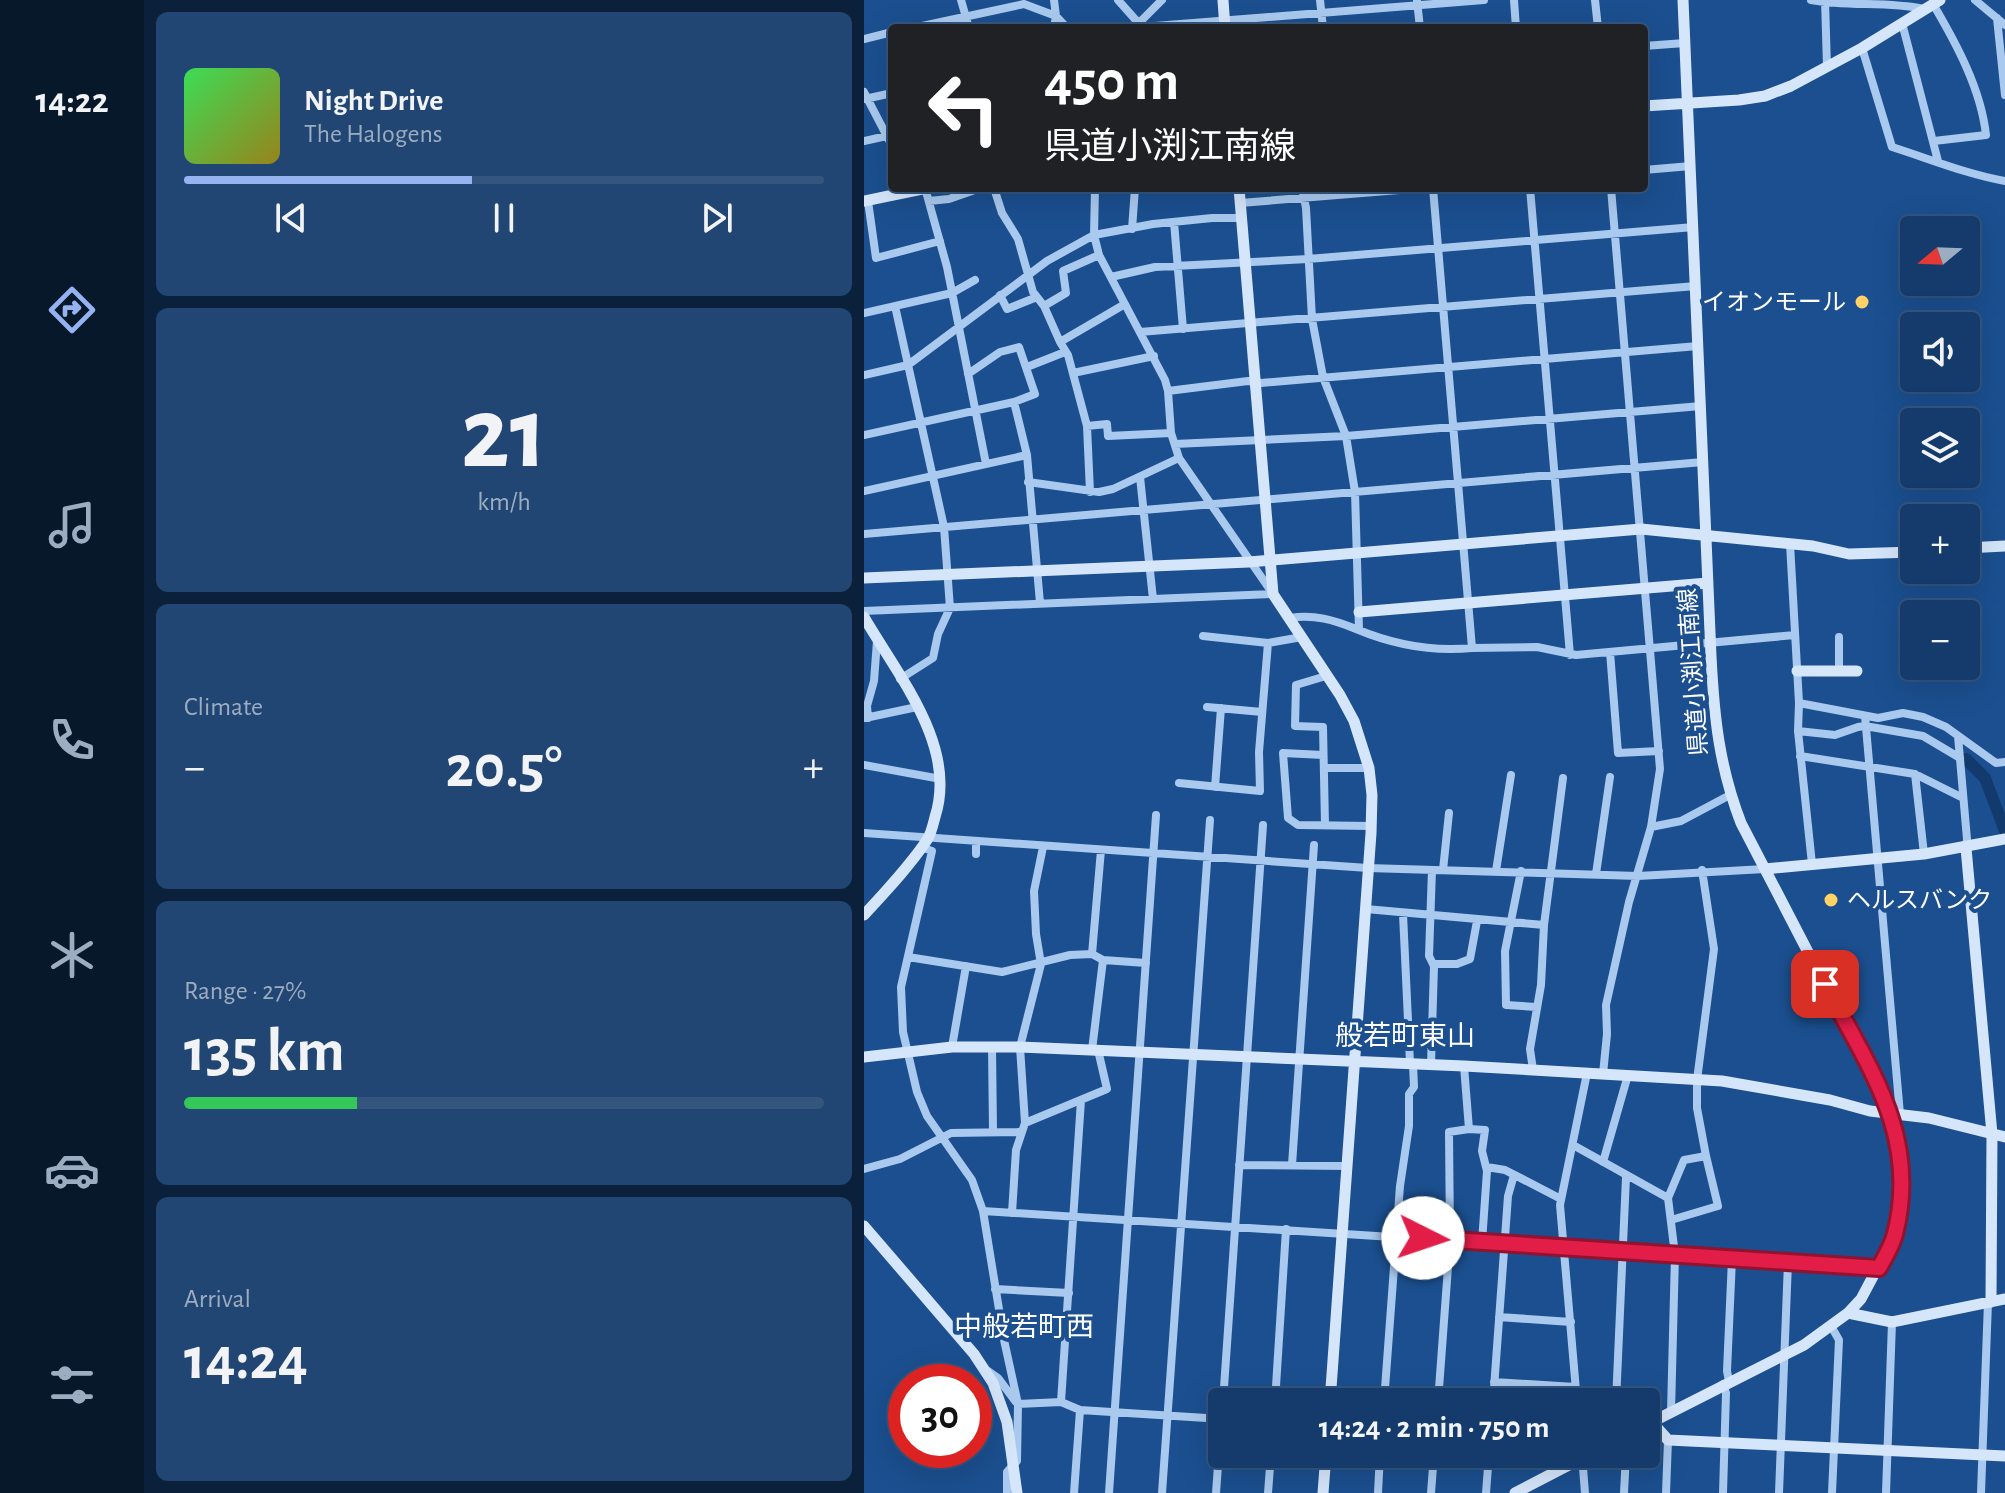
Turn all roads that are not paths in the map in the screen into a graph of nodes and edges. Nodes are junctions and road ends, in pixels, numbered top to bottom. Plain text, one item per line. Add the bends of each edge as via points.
1 (961, 0) edge
2 (1054, 0) edge
3 (1118, 0) edge
4 (1162, 0) edge
5 (1223, 0) edge
6 (1320, 0) edge
7 (1484, 0) edge
8 (1514, 0) edge
9 (1595, 0) edge
10 (1683, 0) edge
11 (1811, 0) edge
12 (1975, 0) edge
13 (1826, 1) edge
14 (1417, 2) edge
15 (1929, 4) edge
16 (1321, 13) junction
17 (1056, 16) junction
18 (965, 17) junction
19 (1997, 18) junction
20 (1902, 23) junction
21 (932, 24) edge
22 (968, 24) edge
23 (1055, 24) edge
24 (1063, 24) edge
25 (1136, 24) edge
26 (1139, 24) edge
27 (1224, 24) edge
28 (1322, 24) edge
29 (1420, 24) edge
30 (1516, 24) edge
31 (1598, 24) edge
32 (2005, 25) edge
33 (888, 33) edge
34 (864, 39) edge
35 (1685, 43) junction
36 (1648, 46) edge
37 (1862, 48) junction
38 (1827, 67) junction
39 (888, 94) edge
40 (2005, 95) edge
41 (865, 97) edge
42 (1687, 102) junction
43 (1648, 106) edge
44 (888, 134) edge
45 (888, 136) edge
46 (864, 141) edge
47 (1934, 141) junction
48 (1938, 161) junction
49 (1691, 166) junction
50 (1648, 170) edge
51 (2005, 181) edge
52 (900, 192) edge
53 (927, 192) edge
54 (969, 192) edge
55 (995, 192) edge
56 (1095, 192) edge
57 (1135, 192) edge
58 (1239, 192) edge
59 (1303, 192) edge
60 (1380, 192) edge
61 (1433, 192) edge
62 (1530, 192) edge
63 (1611, 192) edge
64 (1304, 199) junction
65 (866, 201) edge
66 (929, 201) junction
67 (1240, 203) junction
68 (1241, 218) junction
69 (1174, 222) junction
70 (1694, 227) junction
71 (1132, 229) junction
72 (1615, 233) junction
73 (1094, 235) junction
74 (1175, 239) junction
75 (1534, 239) junction
76 (940, 241) junction
77 (1162, 241) dead end
78 (1438, 248) junction
79 (1099, 255) junction
80 (1308, 259) junction
81 (1245, 264) junction
82 (1176, 267) junction
83 (1029, 274) junction
84 (1111, 277) junction
85 (975, 280) dead end
86 (1696, 286) junction
87 (1621, 291) junction
88 (952, 293) junction
89 (1000, 295) junction
90 (1037, 297) junction
91 (1540, 300) junction
92 (1125, 304) junction
93 (895, 306) junction
94 (1044, 306) junction
95 (1443, 307) junction
96 (864, 313) edge
97 (1312, 319) junction
98 (1249, 324) junction
99 (959, 328) junction
100 (1183, 329) junction
101 (1140, 332) junction
102 (1060, 342) junction
103 (1698, 346) junction
104 (1065, 352) junction
105 (1625, 352) junction
106 (1154, 356) junction
107 (1544, 359) junction
108 (908, 365) junction
109 (1027, 367) junction
110 (1448, 367) junction
111 (1073, 373) junction
112 (968, 374) junction
113 (864, 375) edge
114 (1323, 377) junction
115 (1255, 381) junction
116 (1168, 391) junction
117 (1014, 402) junction
118 (1701, 406) junction
119 (975, 410) junction
120 (1631, 411) junction
121 (1551, 418) junction
122 (921, 422) junction
123 (1087, 426) junction
124 (1453, 427) junction
125 (1171, 433) junction
126 (864, 435) edge
127 (1346, 436) junction
128 (1260, 442) junction
129 (1175, 444) junction
130 (1027, 455) junction
131 (1179, 458) junction
132 (1703, 462) junction
133 (986, 464) junction
134 (1636, 467) junction
135 (1554, 474) junction
136 (932, 476) junction
137 (1140, 477) junction
138 (1028, 482) junction
139 (1458, 483) junction
140 (864, 491) edge
141 (1090, 492) junction
142 (1355, 492) junction
143 (1266, 499) junction
144 (1210, 504) junction
145 (1145, 510) junction
146 (1032, 520) junction
147 (944, 527) junction
148 (1641, 529) junction
149 (864, 534) edge
150 (1561, 535) junction
151 (1706, 536) junction
152 (1464, 543) junction
153 (1790, 544) junction
154 (2005, 546) edge
155 (1980, 547) edge
156 (1356, 552) junction
157 (1900, 552) edge
158 (1271, 560) junction
159 (1249, 562) junction
160 (1151, 566) junction
161 (1037, 570) junction
162 (865, 574) edge
163 (948, 574) junction
164 (1708, 583) junction
165 (1646, 589) junction
166 (1273, 594) junction
167 (1566, 595) junction
168 (1153, 599) junction
169 (1040, 603) junction
170 (1469, 603) junction
171 (950, 608) junction
172 (1359, 612) junction
173 (864, 614) edge
174 (1290, 618) junction
175 (1359, 630) junction
176 (1795, 635) junction
177 (1203, 636) dead end
178 (1302, 637) junction
179 (1839, 637) dead end
180 (877, 641) junction
181 (1268, 643) junction
182 (1710, 645) junction
183 (1472, 648) junction
184 (1651, 649) junction
185 (1610, 652) junction
186 (1570, 655) junction
187 (1797, 671) junction
188 (1839, 671) junction
189 (1857, 671) dead end
190 (1326, 676) junction
191 (900, 679) junction
192 (864, 681) edge
193 (874, 681) junction
194 (1799, 703) junction
195 (865, 706) edge
196 (917, 707) junction
197 (1207, 707) dead end
198 (1221, 708) junction
199 (1262, 712) junction
200 (1865, 716) junction
201 (866, 718) edge
202 (1865, 726) junction
203 (1798, 731) junction
204 (1958, 736) junction
205 (1659, 751) junction
206 (2005, 752) edge
207 (1323, 755) junction
208 (1800, 756) junction
209 (1960, 758) junction
210 (2002, 762) edge
211 (864, 765) edge
212 (1869, 766) junction
213 (1326, 768) junction
214 (1369, 768) junction
215 (1915, 774) junction
216 (1511, 775) dead end
217 (1610, 777) dead end
218 (1563, 778) dead end
219 (942, 779) junction
220 (1179, 783) dead end
221 (1215, 787) junction
222 (1730, 795) junction
223 (1963, 798) junction
224 (1449, 813) dead end
225 (1156, 815) dead end
226 (1210, 820) dead end
227 (1263, 825) dead end
228 (1325, 825) junction
229 (1371, 826) junction
230 (1651, 827) junction
231 (864, 833) edge
232 (929, 836) junction
233 (2005, 840) edge
234 (976, 842) junction
235 (1314, 845) dead end
236 (921, 847) junction
237 (1043, 847) junction
238 (1966, 848) junction
239 (1101, 850) junction
240 (976, 854) dead end
241 (1154, 854) junction
242 (1924, 854) junction
243 (1207, 858) junction
244 (1877, 859) junction
245 (1259, 862) junction
246 (1812, 864) junction
247 (1313, 865) junction
248 (1368, 868) junction
249 (1765, 869) junction
250 (1432, 870) junction
251 (1443, 870) junction
252 (1702, 870) junction
253 (1496, 871) junction
254 (1521, 871) junction
255 (1552, 872) junction
256 (1596, 874) junction
257 (1638, 876) junction
258 (1366, 909) junction
259 (1403, 914) junction
260 (864, 915) edge
261 (1431, 916) junction
262 (1477, 921) junction
263 (1511, 921) junction
264 (1544, 925) junction
265 (1092, 954) junction
266 (908, 957) junction
267 (1103, 960) junction
268 (1146, 963) junction
269 (1041, 964) junction
270 (1433, 964) junction
271 (966, 966) junction
272 (1537, 1007) junction
273 (952, 1047) junction
274 (992, 1047) junction
275 (1020, 1047) junction
276 (1095, 1050) junction
277 (908, 1052) junction
278 (1140, 1052) junction
279 (1193, 1054) junction
280 (864, 1057) edge
281 (1246, 1057) junction
282 (1299, 1059) junction
283 (1354, 1061) junction
284 (1412, 1064) junction
285 (1431, 1064) junction
286 (1464, 1066) junction
287 (1533, 1070) junction
288 (1587, 1073) junction
289 (1603, 1074) junction
290 (1628, 1075) junction
291 (1697, 1080) junction
292 (1081, 1100) junction
293 (1895, 1113) junction
294 (1024, 1127) junction
295 (1469, 1129) junction
296 (993, 1131) junction
297 (1992, 1134) junction
298 (2005, 1137) edge
299 (942, 1138) junction
300 (1573, 1145) junction
301 (1706, 1156) junction
302 (1603, 1162) junction
303 (1239, 1165) junction
304 (1292, 1165) junction
305 (1347, 1166) junction
306 (1487, 1167) junction
307 (864, 1169) edge
308 (1514, 1175) junction
309 (1626, 1177) junction
310 (1668, 1198) junction
311 (1561, 1199) junction
312 (983, 1211) junction
313 (1012, 1213) junction
314 (1075, 1216) junction
315 (1128, 1219) junction
316 (1671, 1220) junction
317 (1182, 1223) junction
318 (864, 1226) edge
319 (1236, 1226) junction
320 (1286, 1229) junction
321 (1342, 1234) junction
322 (1396, 1237) junction
323 (1450, 1240) junction
324 (1482, 1242) junction
325 (1505, 1244) junction
326 (1563, 1247) junction
327 (1623, 1251) junction
328 (1675, 1255) junction
329 (1732, 1259) junction
330 (1788, 1262) junction
331 (1879, 1268) junction
332 (995, 1289) junction
333 (1069, 1293) junction
334 (2005, 1299) edge
335 (1990, 1302) junction
336 (1848, 1313) junction
337 (1499, 1317) junction
338 (1571, 1322) junction
339 (1892, 1322) junction
340 (1831, 1326) junction
341 (1783, 1355) junction
342 (981, 1364) edge
343 (992, 1374) edge
344 (1494, 1382) junction
345 (1726, 1382) junction
346 (992, 1384) edge
347 (1575, 1387) joint
348 (1224, 1388) edge
349 (1276, 1388) edge
350 (1331, 1388) edge
351 (1385, 1388) edge
352 (1439, 1388) edge
353 (1494, 1388) edge
354 (1617, 1388) edge
355 (1061, 1402) junction
356 (1018, 1404) junction
357 (1080, 1410) junction
358 (1114, 1412) junction
359 (1671, 1412) junction
360 (1168, 1416) junction
361 (1208, 1418) edge
362 (1660, 1418) edge
363 (1660, 1433) edge
364 (1668, 1440) junction
365 (1725, 1443) junction
366 (1781, 1445) junction
367 (1834, 1447) junction
368 (1887, 1450) junction
369 (1982, 1455) junction
370 (2005, 1456) edge
371 (1013, 1464) junction
372 (1218, 1468) edge
373 (1270, 1468) edge
374 (1325, 1468) edge
375 (1379, 1468) edge
376 (1433, 1468) edge
377 (1488, 1468) edge
378 (1561, 1468) edge
379 (1585, 1468) edge
380 (1625, 1468) edge
381 (1007, 1493) edge
382 (1017, 1493) edge
383 (1074, 1493) edge
384 (1109, 1493) edge
385 (1162, 1493) edge
386 (1216, 1493) edge
387 (1268, 1493) edge
388 (1323, 1493) edge
389 (1378, 1493) edge
390 (1431, 1493) edge
391 (1486, 1493) edge
392 (1515, 1493) edge
393 (1585, 1493) edge
394 (1624, 1493) edge
395 (1666, 1493) edge
396 (1723, 1493) edge
397 (1779, 1493) edge
398 (1832, 1493) edge
399 (1886, 1493) edge
400 (1981, 1493) edge

1 - 18 street
2 - 17 street
3 - 25 street
4 - 26 street
5 - 27 street
6 - 16 street
7 - 14 street
8 - 30 street
9 - 31 street
10 - 35 street, 県道小渕江南線
11 - 13 street
12 - 19 street
13 - 15 street
13 - 38 street
14 - 16 street
14 - 29 street
15 - 20 street
15 - 47 street via 1948,30 1973,87 1986,135
16 - 27 street
16 - 28 street
17 - 18 street via 1024,4
17 - 23 street
17 - 24 street
18 - 21 street
18 - 22 street
19 - 32 street
19 - 40 street
20 - 37 street
20 - 47 street
33 - 34 street
35 - 36 street
35 - 42 street, 県道小渕江南線
37 - 38 street
37 - 48 street via 1892,147
38 - 42 street via 1765,96
39 - 41 street
41 - 44 street
42 - 43 street
42 - 49 street, 県道小渕江南線
45 - 46 street
47 - 48 street
48 - 51 street
49 - 50 street
49 - 70 street, 県道小渕江南線
52 - 65 street
53 - 66 street
54 - 66 street
55 - 83 street
56 - 73 street
57 - 71 street
58 - 67 street
59 - 64 street
60 - 64 street
61 - 78 street
62 - 75 street
63 - 72 street
64 - 67 street
64 - 80 street
65 - 76 street via 876,258
66 - 76 street
67 - 68 street
68 - 69 street
68 - 81 street
69 - 71 street
69 - 74 street
70 - 72 street
70 - 86 street, 県道小渕江南線
71 - 73 street
72 - 75 street
72 - 87 street
73 - 79 street
73 - 83 street
74 - 77 street
74 - 82 street
75 - 78 street
75 - 91 street
76 - 88 street
78 - 80 street
78 - 95 street
79 - 84 street
79 - 94 street via 1063,271 1066,293
80 - 81 street
80 - 97 street
81 - 82 street
81 - 98 street
82 - 84 street
82 - 100 street
83 - 89 street
83 - 90 street
84 - 92 street
85 - 88 street
86 - 87 street
86 - 103 street, 県道小渕江南線
87 - 91 street
87 - 105 street
88 - 93 street
88 - 99 street
89 - 90 street via 1007,309
89 - 99 street
90 - 94 street
91 - 95 street
91 - 107 street
92 - 101 street
92 - 102 street
93 - 96 street
93 - 108 street
94 - 102 street
95 - 97 street
95 - 110 street
97 - 98 street
97 - 114 street
98 - 100 street
98 - 115 street
99 - 108 street
99 - 112 street
100 - 101 street
101 - 106 street
102 - 104 street
103 - 105 street
103 - 118 street, 県道小渕江南線
104 - 109 street
104 - 111 street
105 - 107 street
105 - 120 street
106 - 111 street
106 - 116 street
107 - 110 street
107 - 121 street
108 - 113 street
108 - 122 street
109 - 112 street via 1019,347 1000,352
109 - 117 street via 1035,394
110 - 114 street
110 - 124 street
111 - 123 street
112 - 119 street
114 - 115 street
114 - 127 street
115 - 116 street
115 - 128 street
116 - 125 street
117 - 119 street
117 - 130 street
118 - 120 street
118 - 132 street, 県道小渕江南線
119 - 122 street
119 - 133 street
120 - 121 street
120 - 134 street
121 - 124 street
121 - 135 street
122 - 126 street
122 - 136 street
123 - 125 street via 1107,424 1108,438
123 - 141 street
124 - 127 street
124 - 139 street
125 - 129 street
127 - 128 street
127 - 142 street
128 - 129 street
128 - 143 street
129 - 131 street
130 - 133 street
130 - 138 street
131 - 137 street
131 - 144 street
132 - 134 street
132 - 151 street, 県道小渕江南線
133 - 136 street
134 - 135 street
134 - 148 street
135 - 139 street
135 - 150 street
136 - 140 street
136 - 147 street
137 - 141 street
137 - 145 street
138 - 141 street
138 - 146 street
139 - 142 street
139 - 152 street
142 - 143 street
142 - 156 street
143 - 144 street
143 - 158 street
144 - 145 street
144 - 159 street
145 - 146 street
145 - 160 street
146 - 147 street
146 - 161 street
147 - 149 street
147 - 163 street
148 - 150 street
148 - 151 street
148 - 165 street
150 - 152 street
150 - 167 street
151 - 153 street
151 - 164 street, 県道小渕江南線
152 - 156 street
152 - 170 street
153 - 157 street via 1849,554
153 - 176 street
154 - 155 street
156 - 158 street
156 - 172 street
158 - 159 street
158 - 166 street
159 - 160 street
159 - 166 street
160 - 161 street
160 - 168 street
161 - 163 street
161 - 169 street
162 - 163 street
163 - 171 street
164 - 165 street
164 - 182 street, 県道小渕江南線
165 - 167 street
165 - 184 street
166 - 168 street
166 - 174 street
167 - 170 street
167 - 186 street
168 - 169 street
169 - 171 street
170 - 172 street
170 - 183 street
171 - 173 street
171 - 191 street via 933,658
172 - 175 street
173 - 180 street
174 - 175 street via 1315,617
174 - 178 street
175 - 183 street via 1418,647
176 - 182 street
176 - 187 street
177 - 181 street
178 - 181 street
178 - 190 street
179 - 188 street
180 - 191 street
180 - 193 street
181 - 199 street
182 - 184 street
182 - 222 street, 県道小渕江南線 via 1718,750
183 - 186 street via 1537,647
184 - 185 street
184 - 205 street
185 - 186 street
185 - 205 street via 1618,753
187 - 188 street
187 - 194 street
188 - 189 street
190 - 207 street via 1296,685 1295,726 1323,727
190 - 214 street via 1354,721
191 - 196 street
192 - 193 street
193 - 195 street
194 - 200 street
194 - 203 street
195 - 201 street
196 - 201 street
196 - 219 street via 935,746
197 - 198 street
198 - 199 street
198 - 221 street
199 - 221 street via 1260,791
200 - 202 street
200 - 204 street via 1907,713
202 - 203 street via 1835,735
202 - 209 street via 1923,736
202 - 212 street
203 - 208 street
204 - 209 street
204 - 210 street
205 - 230 street
206 - 210 street
207 - 213 street
207 - 228 street via 1283,753 1288,818 1298,825
208 - 212 street
208 - 246 street
209 - 223 street
211 - 219 street
212 - 215 street
212 - 244 street
213 - 214 street
213 - 228 street
214 - 229 street
215 - 223 street
215 - 242 street
216 - 253 street
217 - 256 street
218 - 255 street
219 - 232 street
220 - 221 street
222 - 230 street via 1681,821
222 - 249 street, 県道小渕江南線
223 - 238 street
224 - 251 street
225 - 241 street
226 - 243 street
227 - 245 street
228 - 229 street
229 - 248 street
230 - 257 street
231 - 232 street
232 - 234 street
232 - 236 street
233 - 238 street
234 - 237 street
234 - 240 street
235 - 247 street
236 - 260 street
236 - 266 street via 932,851
237 - 239 street
237 - 269 street via 1034,891
238 - 242 street
238 - 297 street
239 - 241 street
239 - 265 street
241 - 243 street
241 - 268 street
242 - 244 street
243 - 245 street
243 - 279 street
244 - 246 street
244 - 293 street
245 - 247 street
245 - 281 street
246 - 249 street
247 - 248 street
247 - 282 street
248 - 250 street
248 - 258 street
249 - 252 street
249 - 293 street, 県道小渕江南線
250 - 251 street
250 - 261 street
251 - 253 street
252 - 257 street
252 - 291 street via 1714,949
253 - 254 street
254 - 255 street
254 - 263 street
255 - 256 street
255 - 264 street
256 - 257 street
257 - 289 street via 1606,1005
258 - 259 street
258 - 283 street
259 - 261 street
259 - 284 street
261 - 262 street
261 - 270 street
262 - 263 street
262 - 270 street via 1470,959
263 - 264 street
263 - 272 street via 1505,951 1506,1005
264 - 272 street
265 - 267 street
265 - 269 street
266 - 271 street
266 - 277 street via 901,1016
267 - 268 street
267 - 276 street
268 - 278 street
269 - 271 street via 1002,972
269 - 275 street
270 - 285 street
271 - 273 street
272 - 287 street via 1530,1049
273 - 274 street
273 - 277 street
274 - 275 street
274 - 296 street
275 - 276 street
275 - 294 street
276 - 278 street
276 - 292 street via 1107,1089
277 - 280 street
277 - 299 street via 917,1092
278 - 279 street
278 - 315 street
279 - 281 street
279 - 317 street
281 - 282 street
281 - 303 street
282 - 283 street
282 - 304 street
283 - 284 street
283 - 305 street
284 - 285 street
284 - 322 street via 1414,1087 1409,1094
285 - 286 street
286 - 287 street
286 - 295 street
287 - 288 street
288 - 289 street
288 - 300 street
289 - 290 street
290 - 291 street
290 - 302 street
291 - 293 street via 1770,1088
291 - 301 street
292 - 294 street
292 - 314 street
293 - 297 street
293 - 331 street, 県道小渕江南線 via 1902,1179 1894,1237
294 - 296 street
294 - 313 street via 1016,1150
295 - 306 street via 1485,1130 1482,1151
295 - 323 street via 1449,1132
296 - 299 street via 960,1131
297 - 298 street
297 - 335 street
299 - 307 street via 900,1159
299 - 312 street via 972,1180
300 - 302 street
300 - 311 street
301 - 310 street via 1684,1160
301 - 316 street via 1718,1206
302 - 309 street
303 - 304 street
303 - 319 street
304 - 305 street
305 - 321 street
306 - 308 street
306 - 324 street
308 - 311 street
308 - 325 street
309 - 310 street
309 - 327 street
310 - 316 street
311 - 326 street
312 - 313 street
312 - 332 street
313 - 314 street
314 - 315 street
314 - 333 street
315 - 317 street
315 - 358 street
316 - 328 street
317 - 319 street
317 - 360 street
318 - 342 street
319 - 320 street
319 - 348 street
320 - 321 street
320 - 349 street
321 - 322 street
321 - 350 street
322 - 323 street
322 - 351 street
323 - 324 street
323 - 352 street
324 - 325 street
325 - 326 street
325 - 337 street
326 - 327 street
326 - 338 street
327 - 328 street
327 - 354 street
328 - 329 street
328 - 359 street
329 - 330 street
329 - 345 street
330 - 331 street
330 - 341 street
331 - 336 street, 県道小渕江南線
332 - 333 street
332 - 356 street
333 - 355 street
334 - 335 street
335 - 339 street
335 - 369 street
336 - 339 street
336 - 340 street, 県道小渕江南線
337 - 338 street
337 - 344 street
338 - 347 street
339 - 368 street
340 - 341 street, 県道小渕江南線
340 - 367 street via 1839,1340
341 - 345 street, 県道小渕江南線
341 - 366 street
343 - 356 street
344 - 347 street
344 - 353 street
345 - 359 street, 県道小渕江南線
345 - 365 street
346 - 371 street via 1007,1422
355 - 356 street
355 - 357 street
356 - 371 street
357 - 358 street
357 - 383 street
358 - 360 street
358 - 384 street
359 - 362 street, 県道小渕江南線
360 - 361 street
360 - 385 street
363 - 364 street
364 - 365 street
364 - 395 street
365 - 366 street
365 - 396 street
366 - 367 street
366 - 397 street
367 - 368 street
367 - 398 street
368 - 369 street
368 - 399 street
369 - 370 street
369 - 400 street
371 - 381 street via 1007,1472
371 - 382 street
372 - 386 street
373 - 387 street
374 - 388 street
375 - 389 street
376 - 390 street
377 - 391 street
378 - 392 street
379 - 393 street
380 - 394 street

